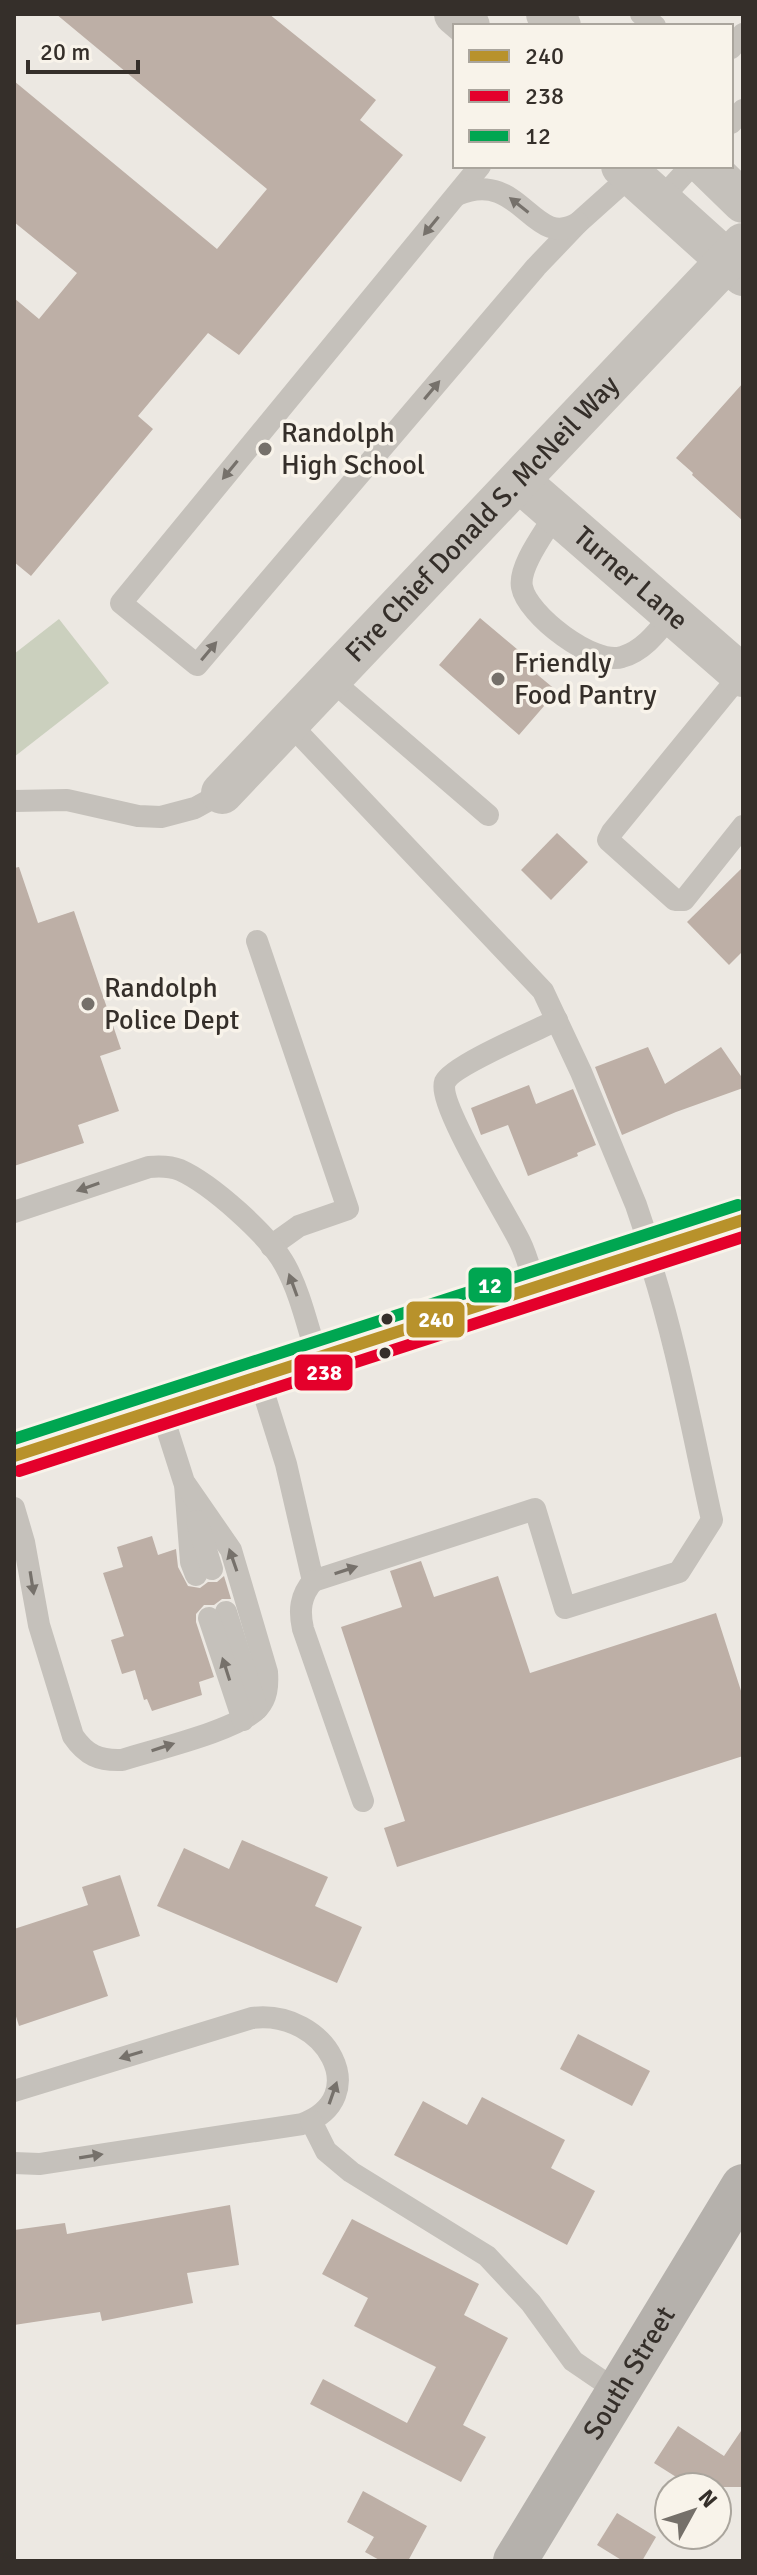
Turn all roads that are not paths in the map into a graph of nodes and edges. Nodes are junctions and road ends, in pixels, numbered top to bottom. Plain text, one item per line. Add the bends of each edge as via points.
1 (478, 168) edge
2 (681, 168) edge
3 (708, 168) edge
4 (638, 177) edge
5 (457, 195) junction
6 (743, 202) edge
7 (579, 222) junction
8 (738, 260) edge
9 (519, 481) junction
10 (555, 515) junction
11 (673, 613) junction
12 (742, 675) edge
13 (329, 678) junction
14 (288, 722) junction
15 (222, 793) joint
16 (14, 801) edge
17 (488, 815) dead end
18 (743, 826) edge
19 (257, 941) dead end
20 (557, 1020) junction
21 (14, 1212) edge
22 (743, 1220) edge
23 (271, 1246) junction
24 (649, 1251) junction
25 (536, 1288) junction
26 (318, 1359) junction
27 (259, 1378) junction
28 (161, 1410) junction
29 (14, 1456) edge
30 (184, 1482) junction
31 (14, 1508) edge
32 (204, 1572) dead end
33 (313, 1581) junction
34 (218, 1615) dead end
35 (250, 1715) junction
36 (363, 1801) dead end
37 (14, 2091) edge
38 (311, 2121) junction
39 (14, 2163) edge
40 (743, 2186) edge
41 (617, 2391) junction
42 (515, 2561) edge

1 - 5 lane
2 - 4 lane
3 - 6 street
4 - 7 lane
4 - 8 street
7 -> 5 lane via 551,228 490,188
5 -> 7 lane via 121,603 197,665
8 - 9 street, Fire Chief Donald S. McNeil Way
9 - 10 street, Turner Lane
9 - 13 street, Fire Chief Donald S. McNeil Way
10 - 11 street, Turner Lane
10 - 11 lane via 524,568 522,587 552,627 598,656 620,659 650,640
11 - 12 street, Turner Lane
12 - 18 lane via 608,840 675,900 684,900
13 - 14 street, Fire Chief Donald S. McNeil Way
13 - 17 lane
14 - 15 street, Fire Chief Donald S. McNeil Way
14 - 20 lane via 536,982
15 - 16 lane via 195,808 161,817 67,800
19 - 23 lane via 348,1209 299,1226
20 - 24 lane via 631,1192
20 - 25 lane via 459,1068 445,1083 444,1093 456,1126 522,1246
23 -> 21 lane via 207,1187 170,1167 137,1170
22 - 24 main road
26 -> 23 lane via 287,1268
24 - 25 main road
33 -> 24 lane via 535,1509 565,1608 679,1572 712,1520
25 - 26 main road
26 - 27 main road
27 - 28 main road
27 - 33 lane
28 - 29 main road
28 - 30 lane
30 - 32 lane
35 -> 30 lane via 267,1691 267,1672 231,1550
31 -> 35 lane via 39,1625 81,1748 93,1757 122,1760
33 - 36 lane via 303,1595 300,1618
35 -> 34 lane
38 -> 37 lane via 332,2101 335,2064 314,2033 276,2017 252,2018
39 -> 38 lane via 39,2164
38 - 41 lane via 326,2151 341,2165 487,2256 531,2303 566,2354
40 - 41 main road, South Street
41 - 42 main road, South Street

